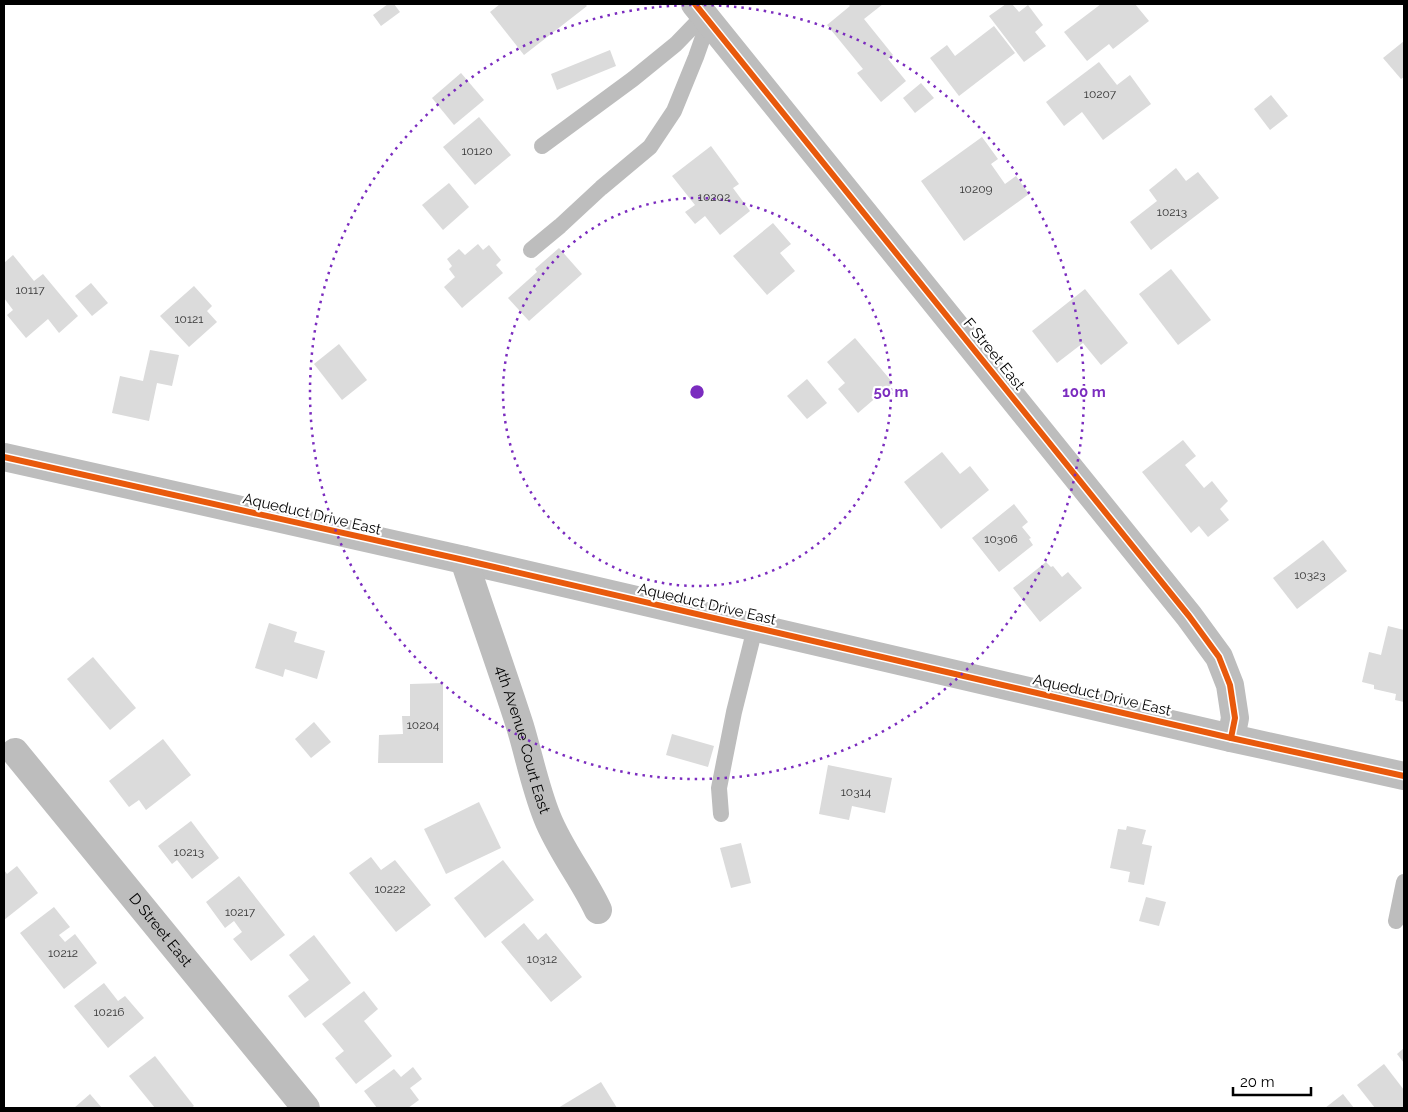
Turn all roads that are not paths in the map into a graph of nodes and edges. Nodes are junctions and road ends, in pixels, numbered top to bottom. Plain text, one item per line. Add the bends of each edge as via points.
1 (703, 13) edge
2 (542, 146) dead end
3 (531, 250) dead end
4 (4, 457) edge
5 (464, 560) junction
6 (755, 628) junction
7 (1231, 738) junction
8 (15, 752) dead end
9 (1404, 776) edge
10 (721, 814) dead end
11 (1404, 882) edge
12 (598, 910) dead end
13 (1396, 921) dead end
14 (306, 1108) edge

1 - 2 lane via 676,44
1 - 3 lane via 696,57 674,111 650,146
1 - 7 street, F Street East via 1214,650 1230,685 1235,718
4 - 5 street, Aqueduct Drive East
5 - 6 street, Aqueduct Drive East
5 - 12 street, 4th Avenue Court East via 547,817
6 - 7 street, Aqueduct Drive East
6 - 10 lane via 718,788
7 - 9 street, Aqueduct Drive East
8 - 14 street, D Street East
11 - 13 lane

